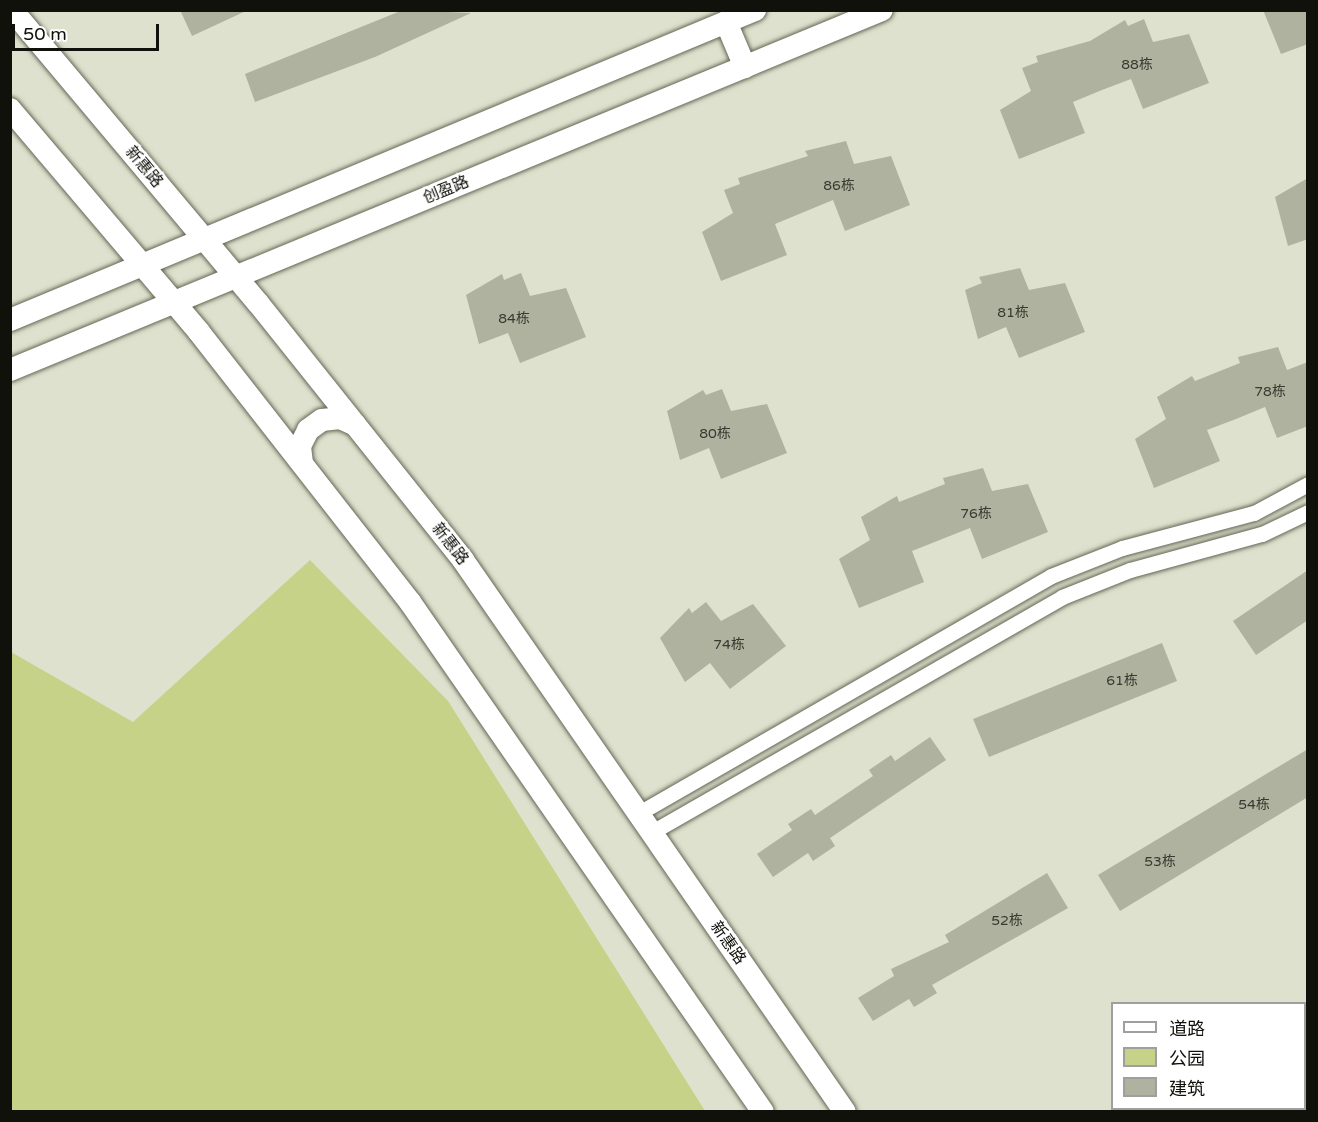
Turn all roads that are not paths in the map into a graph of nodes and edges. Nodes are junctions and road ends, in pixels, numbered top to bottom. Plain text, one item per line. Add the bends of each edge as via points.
1 (12, 10) edge
2 (754, 10) edge
3 (882, 10) edge
4 (726, 22) junction
5 (745, 67) junction
6 (10, 109) edge
7 (205, 239) junction
8 (142, 266) junction
9 (236, 277) junction
10 (174, 303) junction
11 (10, 320) edge
12 (10, 370) edge
13 (356, 425) junction
14 (302, 463) junction
15 (1308, 484) edge
16 (1308, 512) edge
17 (639, 813) junction
18 (652, 832) junction
19 (763, 1112) edge
20 (845, 1112) edge

1 - 7 main road, 新惠路
2 - 4 main road
3 - 5 main road, 创盈路
4 - 5 main road
4 - 7 main road
5 - 9 main road, 创盈路
6 - 8 main road
7 - 8 main road
7 - 9 main road, 新惠路
8 - 10 main road
8 - 11 main road
9 - 10 main road, 创盈路
9 - 13 main road, 新惠路
10 - 12 main road, 创盈路
10 - 14 main road
13 - 14 main road via 340,418 315,425 300,446
13 - 17 main road, 新惠路 via 463,560
14 - 19 main road via 410,602
15 - 17 street via 1254,513 1122,548 1051,576
16 - 18 street via 1262,534 1130,570 1062,597
17 - 18 main road, 新惠路
18 - 20 main road, 新惠路

